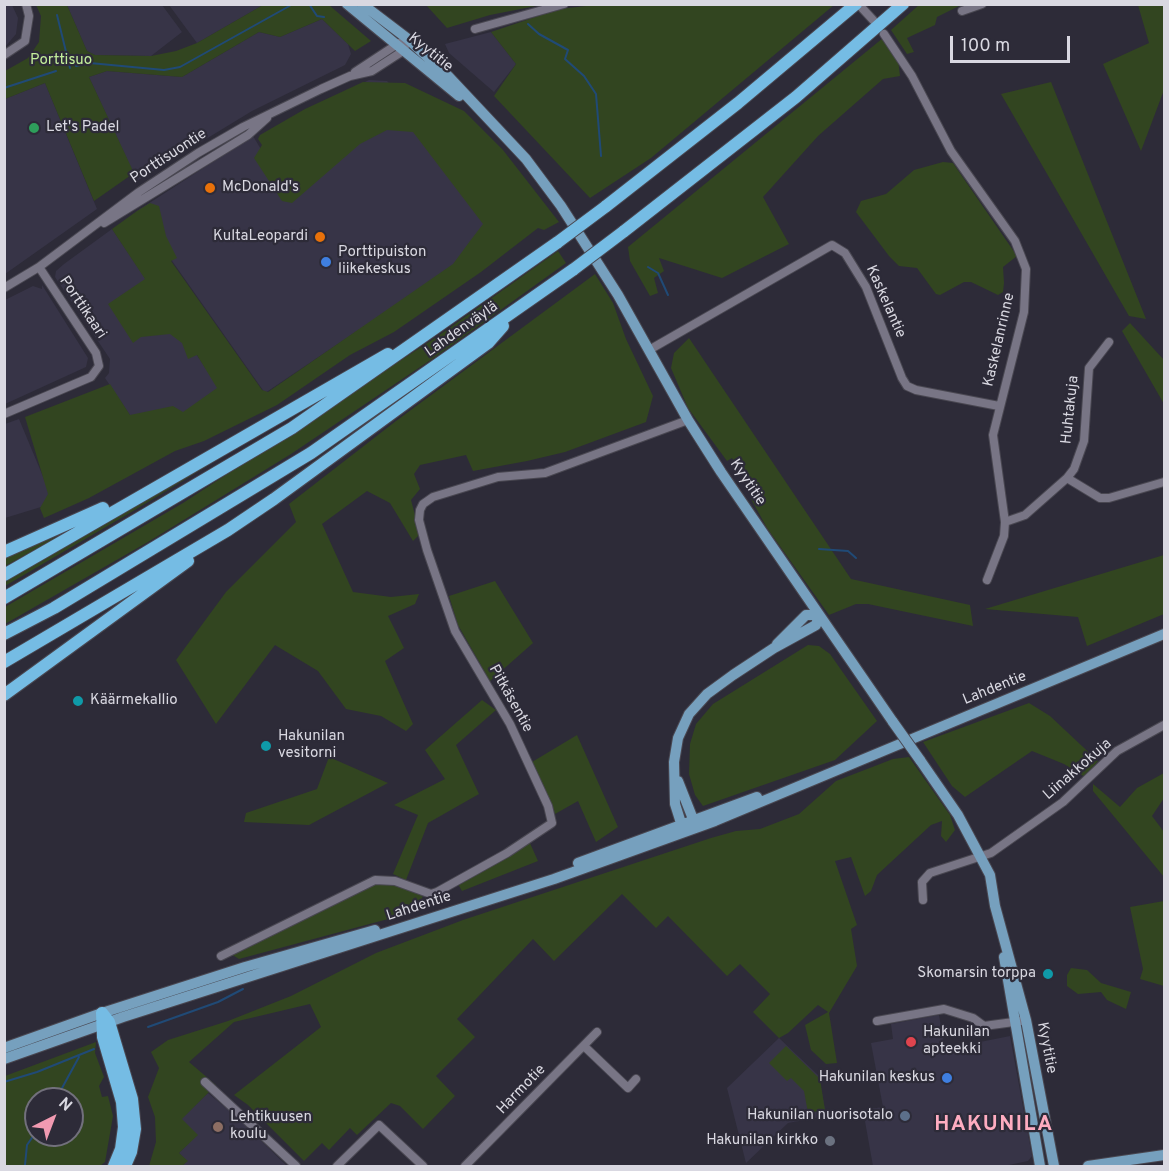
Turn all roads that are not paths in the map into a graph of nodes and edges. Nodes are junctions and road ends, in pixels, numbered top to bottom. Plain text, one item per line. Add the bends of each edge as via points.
1 (26, 4) edge
2 (347, 4) edge
3 (362, 4) edge
4 (564, 4) edge
5 (903, 4) edge
6 (982, 4) edge
7 (859, 6) edge
8 (962, 10) dead end
9 (874, 21) dead end
10 (475, 29) dead end
11 (884, 34) dead end
12 (408, 39) junction
13 (399, 47) junction
14 (4, 55) edge
15 (494, 124) junction
16 (39, 267) junction
17 (4, 288) edge
18 (518, 309) junction
19 (432, 331) junction
20 (1109, 342) dead end
21 (649, 350) junction
22 (999, 406) junction
23 (4, 414) edge
24 (688, 420) junction
25 (1067, 478) junction
26 (167, 479) junction
27 (1164, 482) edge
28 (1005, 522) junction
29 (228, 530) junction
30 (4, 552) edge
31 (4, 574) edge
32 (987, 580) dead end
33 (4, 598) edge
34 (819, 615) junction
35 (4, 634) edge
36 (1164, 634) edge
37 (4, 662) edge
38 (4, 695) edge
39 (1164, 725) edge
40 (837, 769) junction
41 (676, 777) junction
42 (693, 819) junction
43 (685, 827) junction
44 (980, 856) junction
45 (923, 900) dead end
46 (221, 956) dead end
47 (104, 1020) junction
48 (877, 1021) dead end
49 (1021, 1021) junction
50 (597, 1032) dead end
51 (584, 1046) junction
52 (4, 1048) edge
53 (4, 1059) edge
54 (636, 1079) dead end
55 (205, 1082) dead end
56 (1164, 1155) edge
57 (114, 1167) edge
58 (125, 1167) edge
59 (296, 1167) edge
60 (337, 1167) edge
61 (423, 1167) edge
62 (465, 1167) edge
63 (1040, 1167) edge
64 (1054, 1167) edge
65 (1088, 1167) edge

1 - 14 street via 29,16 25,40
2 - 13 main road, Kyytitie
3 - 12 main road, Kyytitie
4 - 10 street
5 - 18 highway, Lahdenväylä, bridge via 788,103
6 - 8 street
7 - 9 street
7 - 19 highway, Lahdenväylä, bridge via 605,207
11 - 22 street, Kaskelanrinne via 912,76 951,151 1015,241 1026,269 1024,312
12 - 13 street, Porttisuontie
12 - 15 main road, Kyytitie
13 - 15 main road, Kyytitie
13 - 16 street, Porttisuontie via 372,71 350,76 198,153
15 - 21 main road, Kyytitie via 526,159 584,239
16 - 17 street, Porttisuontie
16 - 23 street, Porttikaari via 96,352 99,366 91,377
18 - 29 highway via 479,349
18 - 35 highway, Lahdenväylä via 311,453 54,609
19 - 26 highway
19 - 33 highway, Lahdenväylä via 292,428
20 - 25 street, Huhtakuja via 1089,368 1084,441
21 - 22 street, Kaskelantie via 832,245 846,253 867,288 908,386
21 - 24 main road, Kyytitie
22 - 28 street, Kaskelanrinne via 993,447
24 - 34 main road, Kyytitie
24 - 46 street, Pitkäsentie via 546,473 498,477 433,498 420,510 427,550 455,631 510,724 552,823 437,892 430,894 395,881 375,880
25 - 27 street via 1100,498
25 - 28 street, Huhtakuja via 1024,515
26 - 30 highway
26 - 31 highway
28 - 32 street, Kaskelanrinne via 1001,550
29 - 37 highway
29 - 38 highway
34 - 41 main road via 806,615 774,648 707,694 689,714 675,752
34 - 44 main road, Kyytitie, bridge via 958,815
36 - 40 main road, Lahdentie
39 - 44 street, Liinakkokuja via 1117,752 1063,802 991,853
40 - 42 main road, Lahdentie
40 - 43 main road, Lahdentie
41 - 42 main road
41 - 43 main road via 675,804
42 - 43 main road
43 - 47 main road, Lahdentie via 454,907 245,967
44 - 45 street, Liinakkokuja via 930,873 922,882
44 - 49 main road, Kyytitie
47 - 52 main road, Lahdentie
47 - 53 main road, Lahdentie
47 - 57 highway via 124,1127
47 - 58 highway via 132,1099 135,1129
48 - 49 street via 944,1009 973,1018 984,1026
49 - 63 main road, Kyytitie
49 - 64 main road, Kyytitie
50 - 51 street, Harmotie
51 - 54 street via 628,1088
51 - 62 street, Harmotie
55 - 59 street
56 - 65 main road
60 - 61 street via 379,1125

